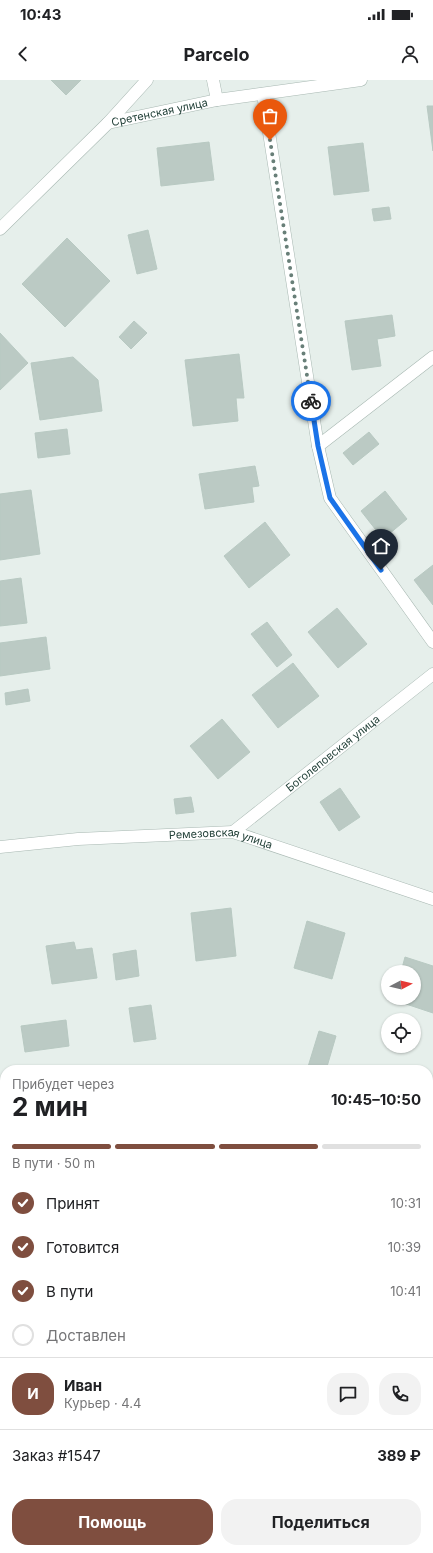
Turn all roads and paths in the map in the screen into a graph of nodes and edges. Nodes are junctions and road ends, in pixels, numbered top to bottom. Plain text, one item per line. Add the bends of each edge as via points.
1 (147, 80) edge
2 (213, 80) edge
3 (362, 80) edge
4 (262, 94) junction
5 (217, 100) junction
6 (108, 123) junction
7 (0, 229) edge
8 (433, 357) edge
9 (318, 446) junction
10 (433, 642) edge
11 (433, 674) edge
12 (233, 832) junction
13 (0, 847) edge
14 (433, 899) edge

1 - 6 street
2 - 5 street
3 - 4 street, Сретенская улица
4 - 5 street, Сретенская улица
4 - 9 street
5 - 6 street, Сретенская улица
6 - 7 street, Сретенская улица
8 - 9 street
9 - 10 street via 330,498
11 - 12 street, Боголеповская улица
12 - 13 street, Ремезовская улица via 78,839
12 - 14 street, Ремезовская улица

